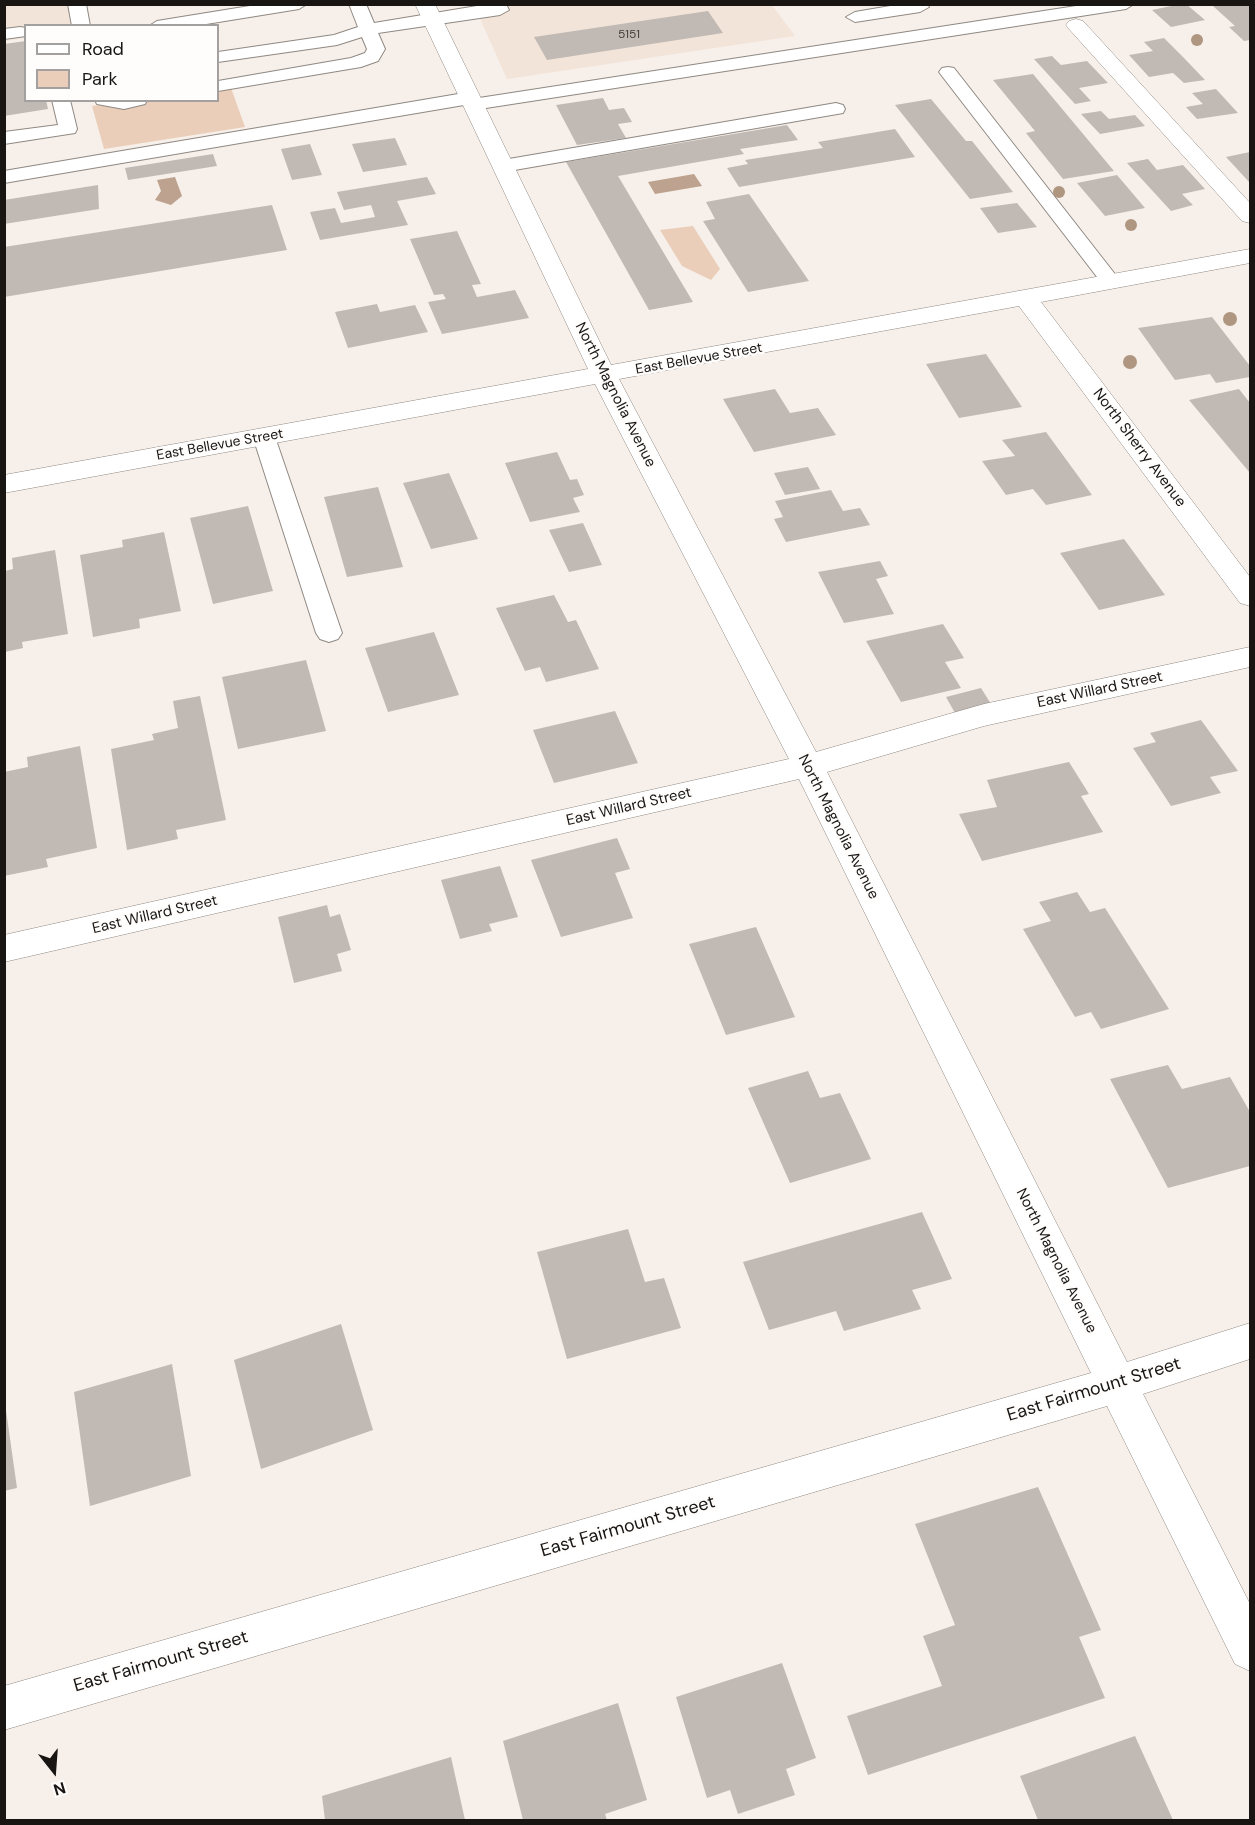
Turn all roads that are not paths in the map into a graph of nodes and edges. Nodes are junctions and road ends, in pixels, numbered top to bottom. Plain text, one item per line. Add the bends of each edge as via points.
1 (78, 4) edge
2 (299, 4) edge
3 (357, 4) edge
4 (497, 4) edge
5 (918, 4) edge
6 (1126, 4) edge
7 (429, 12) edge
8 (855, 17) dead end
9 (80, 24) edge
10 (170, 24) edge
11 (1076, 25) dead end
12 (368, 29) junction
13 (219, 57) edge
14 (948, 72) dead end
15 (219, 86) edge
16 (472, 101) junction
17 (61, 102) edge
18 (836, 109) dead end
19 (4, 138) edge
20 (503, 166) junction
21 (4, 177) edge
22 (1251, 216) edge
23 (1251, 256) edge
24 (1111, 282) junction
25 (1027, 299) junction
26 (604, 376) junction
27 (264, 437) junction
28 (4, 484) edge
29 (1251, 596) edge
30 (329, 633) dead end
31 (1251, 657) edge
32 (808, 766) junction
33 (4, 949) edge
34 (1251, 1341) edge
35 (1117, 1384) junction
36 (1251, 1649) edge
37 (4, 1708) edge

1 - 9 lane
2 - 10 lane
3 - 12 lane
4 - 7 lane via 500,10
5 - 8 lane via 920,7
6 - 16 lane
7 - 12 lane
7 - 16 street, North Magnolia Avenue
11 - 22 street
12 - 13 lane via 337,40
12 - 15 lane via 376,49 372,57
14 - 24 lane
16 - 20 street, North Magnolia Avenue
16 - 21 lane
17 - 19 lane via 68,129
18 - 20 lane
20 - 26 street, North Magnolia Avenue
23 - 24 street, East Bellevue Street
24 - 25 street, East Bellevue Street
25 - 26 street, East Bellevue Street
25 - 29 street, North Sherry Avenue
26 - 27 street, East Bellevue Street
26 - 32 street, North Magnolia Avenue
27 - 28 street, East Bellevue Street
27 - 30 lane
31 - 32 street, East Willard Street via 984,715
32 - 33 street, East Willard Street
32 - 35 street, North Magnolia Avenue
34 - 35 street, East Fairmount Street
35 - 36 street, North Magnolia Avenue
35 - 37 street, East Fairmount Street

